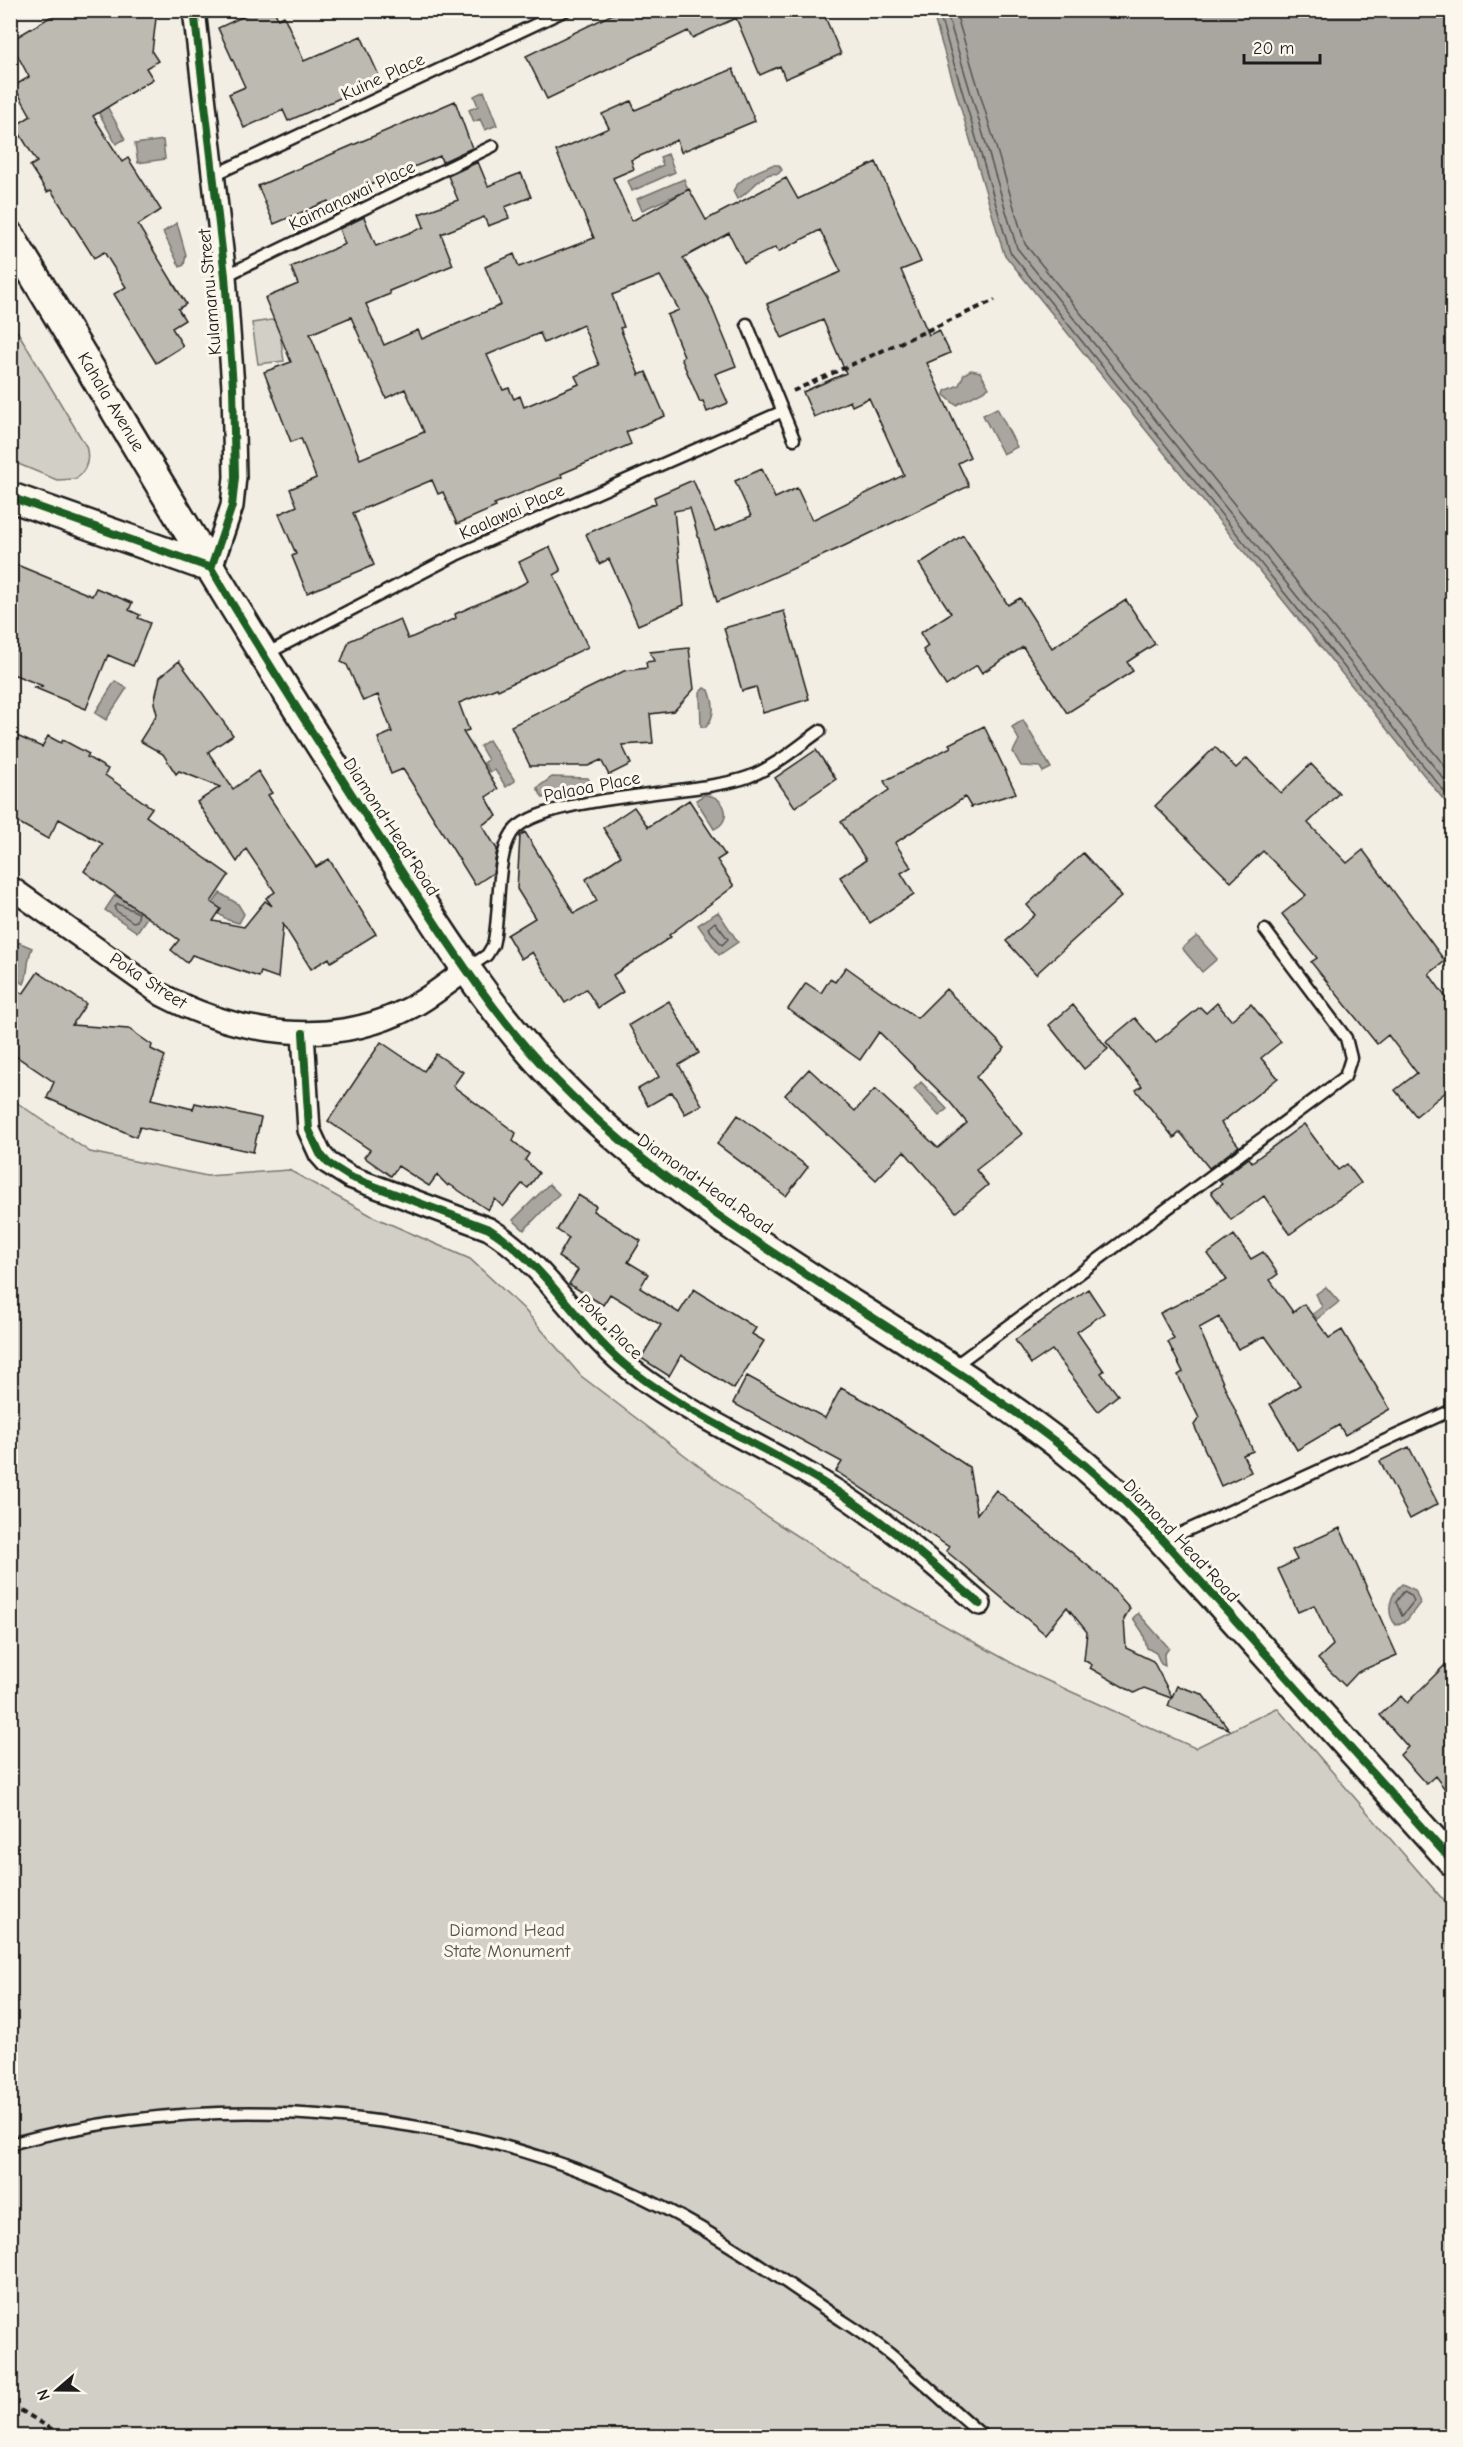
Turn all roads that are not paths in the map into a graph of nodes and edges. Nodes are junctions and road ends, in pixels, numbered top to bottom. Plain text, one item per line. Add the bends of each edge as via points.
1 (194, 10) edge
2 (566, 10) edge
3 (493, 146) dead end
4 (214, 175) junction
5 (10, 236) edge
6 (225, 276) junction
7 (747, 324) dead end
8 (781, 412) junction
9 (794, 439) dead end
10 (10, 497) edge
11 (211, 568) junction
12 (262, 656) junction
13 (820, 731) dead end
14 (10, 887) edge
15 (1265, 930) dead end
16 (467, 969) junction
17 (303, 1033) junction
18 (951, 1369) junction
19 (1452, 1410) edge
20 (1163, 1541) junction
21 (980, 1604) dead end
22 (1452, 1861) edge
23 (10, 2144) edge
24 (983, 2436) edge

1 - 4 street, Kulamanu Street
2 - 4 lane, Kuine Place
3 - 6 lane, Kaimanawai Place
4 - 6 street, Kulamanu Street
5 - 11 street, Kahala Avenue
6 - 11 street, Kulamanu Street via 235,477 232,506
7 - 8 lane
8 - 9 lane
8 - 12 lane, Kaalawai Place via 456,555
10 - 11 street
11 - 12 street, Diamond Head Road
12 - 16 street, Diamond Head Road
13 - 16 lane, Palaoa Place via 767,769 727,784 660,790 539,814 521,823 507,842 493,945 487,955
14 - 17 street, Poka Street via 162,995 189,1009 246,1027
15 - 18 lane via 1346,1038 1351,1058 1345,1077
16 - 17 street, Poka Street via 399,1013 358,1026
16 - 18 street, Diamond Head Road via 554,1078 624,1145 687,1194
17 - 21 street, Poka Place via 309,1130 328,1163 350,1177 507,1240 621,1363 855,1503
18 - 20 street, Diamond Head Road via 1069,1452
19 - 20 lane
20 - 22 street, Diamond Head Road
23 - 24 lane via 141,2117 244,2112 363,2120 477,2138 575,2169 663,2207 778,2276 889,2353

